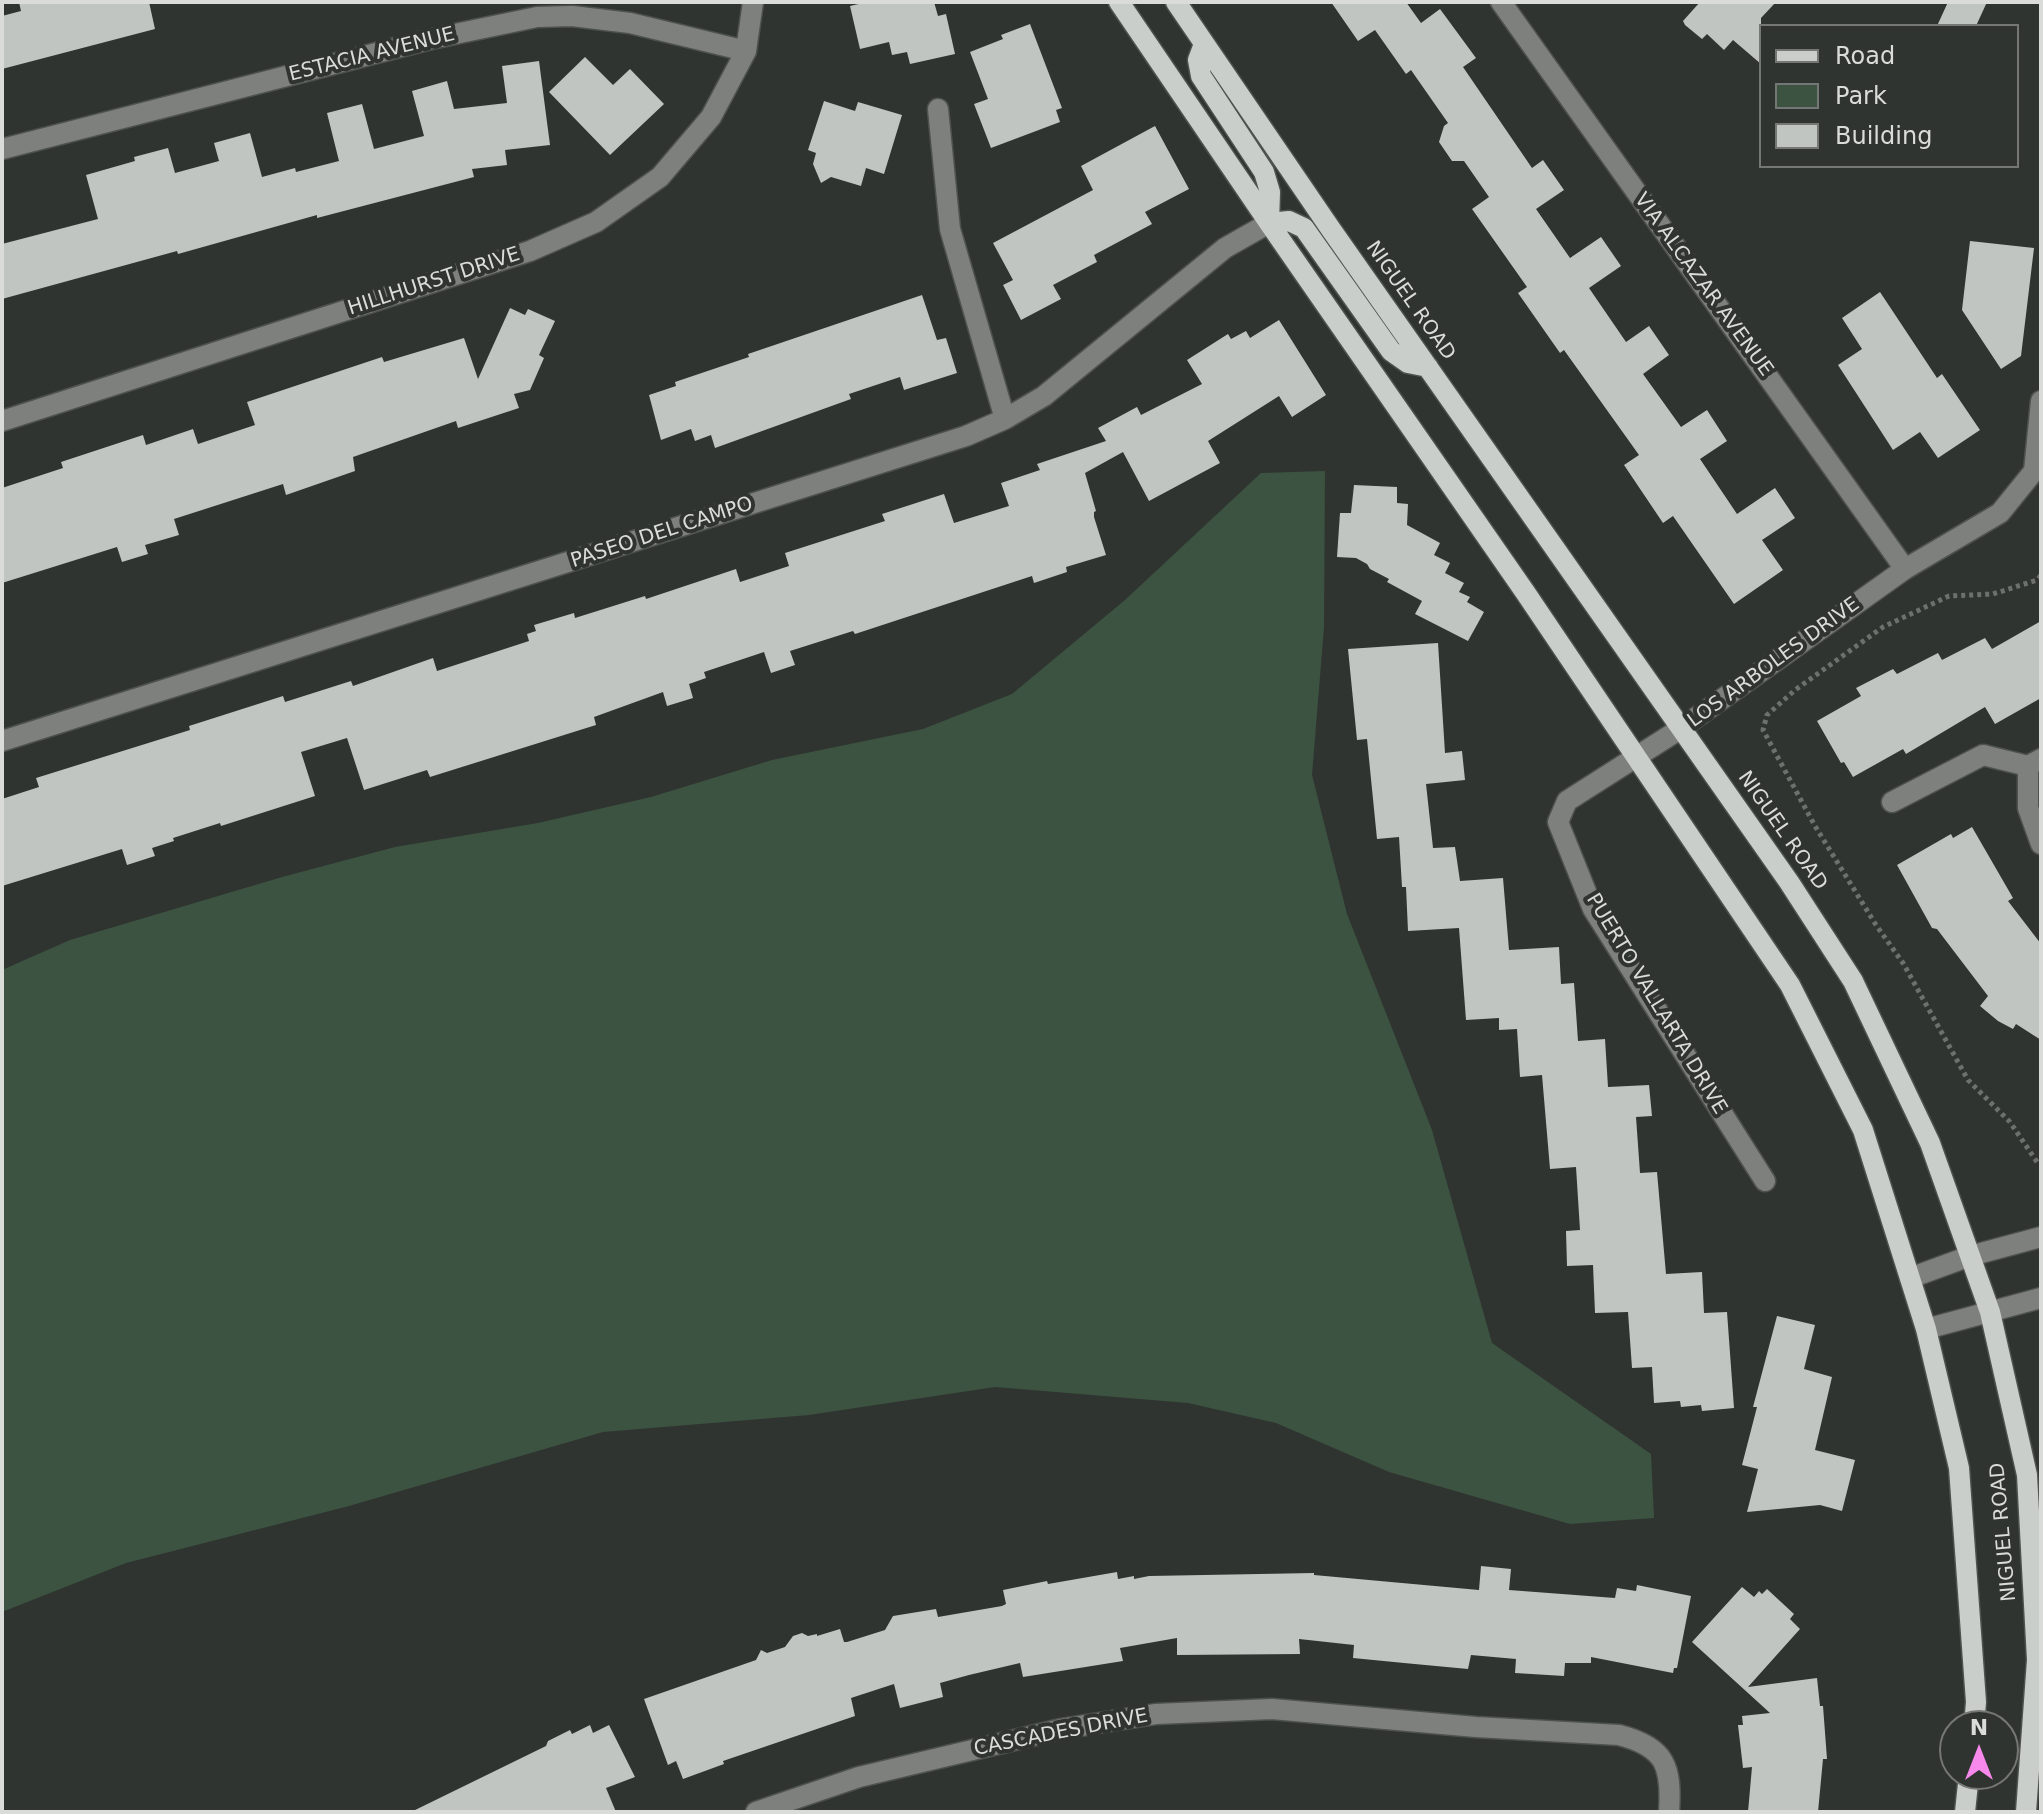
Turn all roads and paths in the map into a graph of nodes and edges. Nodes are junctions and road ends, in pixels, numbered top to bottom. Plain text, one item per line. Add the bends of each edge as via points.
1 (753, 2) edge
2 (1119, 2) edge
3 (1176, 2) edge
4 (1501, 2) edge
5 (1204, 44) junction
6 (746, 51) junction
7 (938, 109) dead end
8 (2, 149) edge
9 (1269, 223) junction
10 (1428, 367) junction
11 (2041, 401) edge
12 (1005, 419) junction
13 (2, 421) edge
14 (1905, 569) junction
15 (1680, 729) junction
16 (2, 741) edge
17 (1637, 759) junction
18 (2034, 762) edge
19 (1892, 802) dead end
20 (1558, 822) joint
21 (2041, 844) edge
22 (1765, 1181) dead end
23 (2041, 1237) edge
24 (1970, 1256) junction
25 (1910, 1278) junction
26 (2041, 1298) edge
27 (1990, 1312) junction
28 (1926, 1329) junction
29 (1975, 1710) edge
30 (1967, 1790) edge
31 (756, 1812) edge
32 (1669, 1812) edge
33 (1965, 1812) edge
34 (2026, 1812) edge

1 - 6 street, HILLHURST DRIVE
2 - 9 main road, NIGUEL ROAD
3 - 5 main road, NIGUEL ROAD
4 - 14 street, VIA ALCAZAR AVENUE
5 - 9 main road via 1198,60 1201,76 1264,172 1270,192
5 - 10 main road, NIGUEL ROAD
6 - 8 street, ESTACIA AVENUE via 630,23 537,17 431,39
6 - 13 street, HILLHURST DRIVE via 711,117 660,177 596,222 530,251
7 - 12 street via 950,229
9 - 10 main road via 1289,221 1304,228 1391,351 1408,363
9 - 12 street, PASEO DEL CAMPO via 1225,248 1044,396
9 - 17 main road, NIGUEL ROAD
10 - 15 main road, NIGUEL ROAD
11 - 14 street, LOS ARBOLES DRIVE via 2034,471 2000,513
12 - 16 street, PASEO DEL CAMPO via 966,436
14 - 15 street, LOS ARBOLES DRIVE
15 - 17 street, LOS ARBOLES DRIVE
15 - 24 main road, NIGUEL ROAD via 1853,981 1930,1143
17 - 20 street, LOS ARBOLES DRIVE via 1567,801
17 - 25 main road, NIGUEL ROAD via 1790,985 1863,1130
18 - 19 street via 1983,755
18 - 21 street via 2028,808
20 - 22 street, PUERTO VALLARTA DRIVE via 1593,909
23 - 24 street
24 - 25 street
24 - 27 main road, NIGUEL ROAD
25 - 28 main road, NIGUEL ROAD
26 - 27 street
27 - 28 street
27 - 34 main road, NIGUEL ROAD via 2027,1475 2037,1660
28 - 29 main road, NIGUEL ROAD via 1959,1468
30 - 33 main road
31 - 32 street, CASCADES DRIVE via 859,1777 1061,1729 1156,1714 1272,1709 1640,1740 1657,1751 1668,1768

